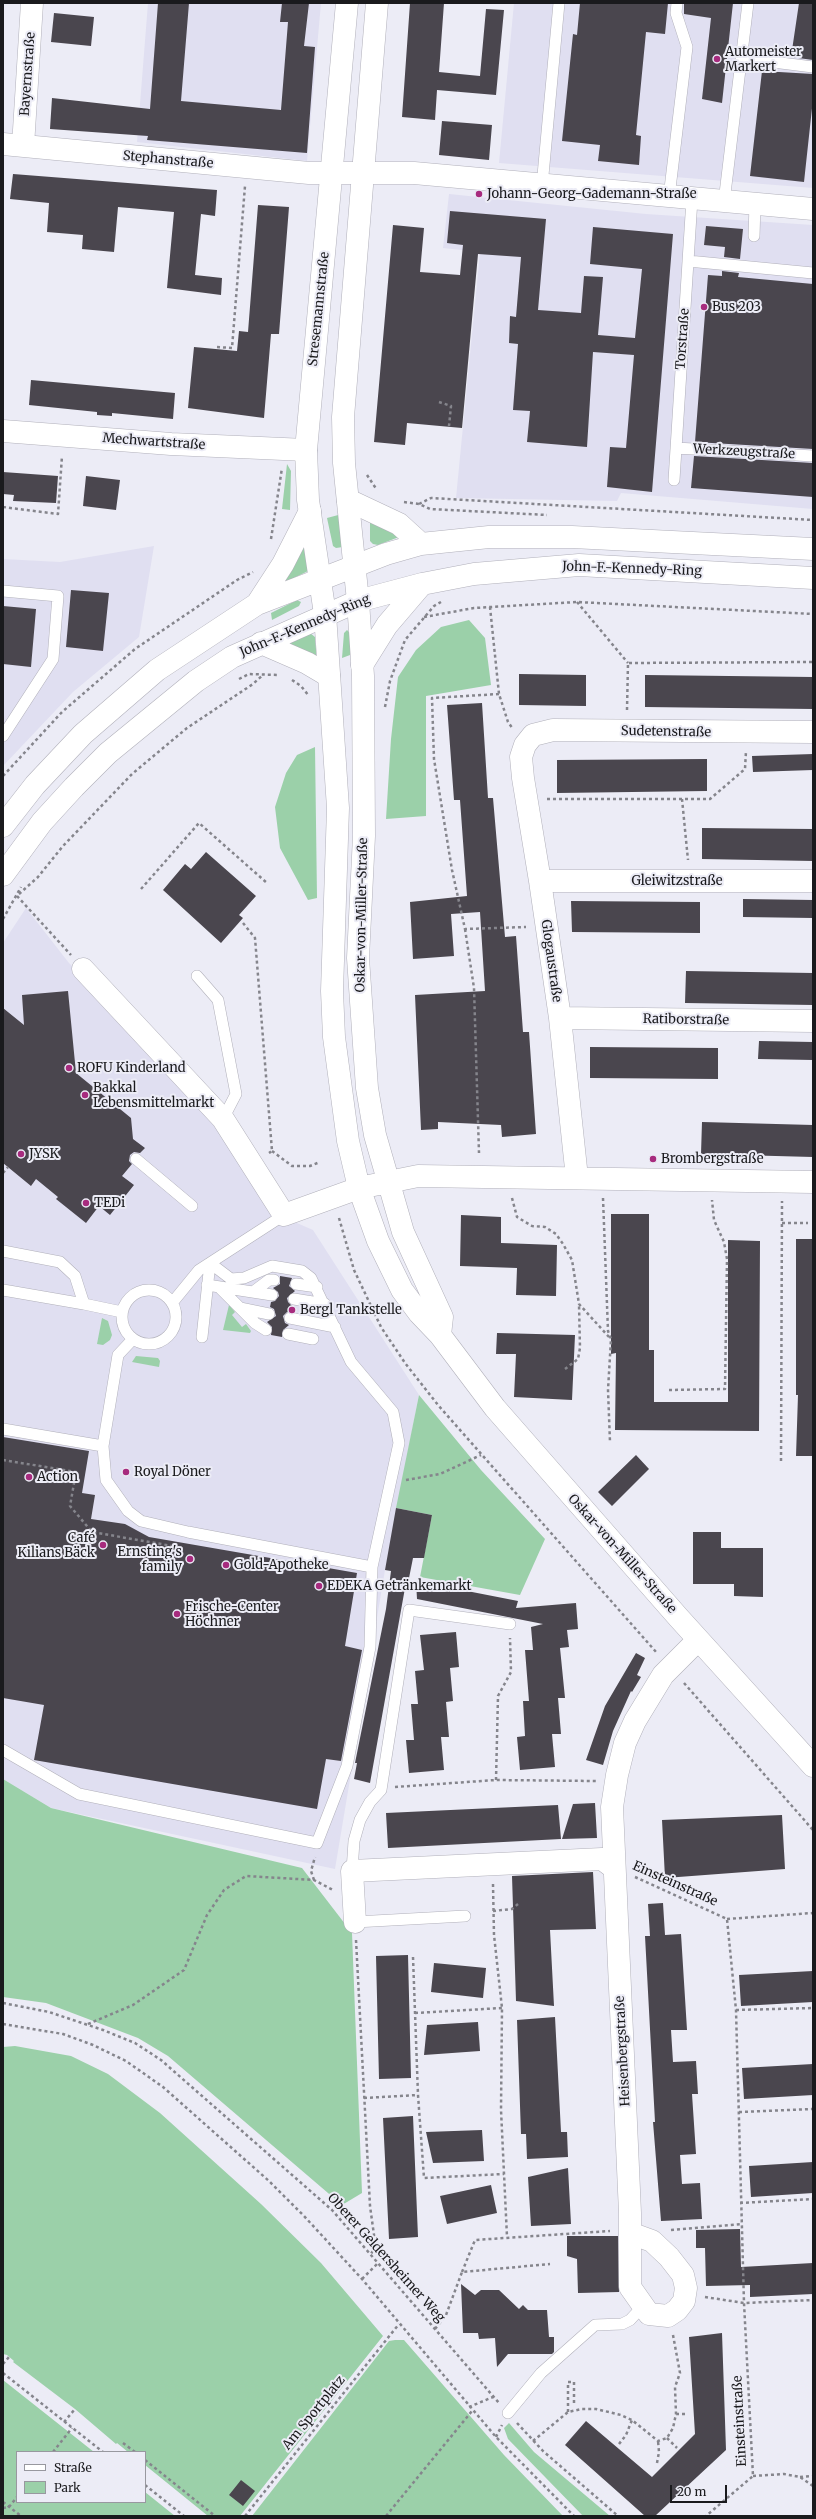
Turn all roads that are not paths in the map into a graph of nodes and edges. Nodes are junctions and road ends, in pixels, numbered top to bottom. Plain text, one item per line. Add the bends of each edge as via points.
1 (32, 3) edge
2 (559, 3) edge
3 (677, 3) edge
4 (748, 3) edge
5 (346, 7) edge
6 (377, 9) edge
7 (741, 58) junction
8 (813, 68) edge
9 (13, 145) edge
10 (363, 171) junction
11 (333, 172) junction
12 (542, 186) junction
13 (669, 197) junction
14 (692, 199) junction
15 (724, 202) junction
16 (755, 204) junction
17 (813, 209) edge
18 (754, 236) dead end
19 (688, 261) junction
20 (813, 273) edge
21 (3, 431) edge
22 (676, 448) junction
23 (297, 450) junction
24 (813, 456) edge
25 (674, 480) dead end
26 (348, 500) junction
27 (310, 511) junction
28 (420, 544) junction
29 (813, 549) edge
30 (353, 565) junction
31 (321, 577) junction
32 (813, 578) edge
33 (422, 584) junction
34 (3, 591) edge
35 (358, 601) junction
36 (257, 604) junction
37 (325, 614) junction
38 (260, 643) junction
39 (362, 665) junction
40 (329, 676) junction
41 (813, 732) edge
42 (3, 736) edge
43 (525, 745) joint
44 (3, 826) edge
45 (3, 875) edge
46 (540, 881) junction
47 (813, 881) edge
48 (83, 969) road end
49 (197, 976) dead end
50 (560, 1018) junction
51 (813, 1021) edge
52 (223, 1119) junction
53 (136, 1159) dead end
54 (577, 1178) junction
55 (388, 1181) junction
56 (813, 1182) edge
57 (359, 1188) junction
58 (192, 1206) dead end
59 (284, 1215) junction
60 (3, 1251) edge
61 (210, 1263) junction
62 (274, 1280) dead end
63 (296, 1284) dead end
64 (207, 1285) junction
65 (219, 1287) junction
66 (317, 1288) junction
67 (3, 1290) edge
68 (254, 1292) junction
69 (272, 1295) dead end
70 (294, 1299) dead end
71 (172, 1303) junction
72 (84, 1304) junction
73 (325, 1304) junction
74 (240, 1308) junction
75 (122, 1312) junction
76 (269, 1314) dead end
77 (290, 1318) dead end
78 (335, 1327) junction
79 (266, 1330) dead end
80 (288, 1334) dead end
81 (440, 1335) junction
82 (202, 1337) dead end
83 (133, 1339) junction
84 (313, 1339) dead end
85 (3, 1429) edge
86 (103, 1446) junction
87 (372, 1567) junction
88 (510, 1624) road end
89 (698, 1640) junction
90 (3, 1750) edge
91 (813, 1766) edge
92 (614, 1868) junction
93 (352, 1871) junction
94 (465, 1916) dead end
95 (356, 1922) joint
96 (630, 2233) junction
97 (642, 2307) junction
98 (508, 2413) road end

1 - 9 street, Bayernstraße
2 - 12 lane
3 - 13 lane via 676,13 687,47
4 - 7 lane
5 - 6 street
5 - 11 street, Stresemannstraße
6 - 10 street
7 - 8 lane
7 - 15 lane
9 - 11 street, Stephanstraße via 310,173
10 - 11 street
10 - 12 street via 414,173
10 - 26 street via 343,417
11 - 23 street, Stresemannstraße via 317,345
12 - 13 street
13 - 14 street
14 - 15 street
14 - 19 lane, Torstraße
15 - 16 street
16 - 17 street
16 - 18 lane
19 - 20 lane
19 - 22 lane, Torstraße
21 - 23 street, Mechwartstraße
22 - 24 lane, Werkzeugstraße
22 - 25 lane, Torstraße
23 - 27 street, Stresemannstraße
26 - 28 street via 399,524
26 - 30 street
27 - 31 street, Stresemannstraße
27 - 36 street via 283,564
28 - 29 street via 488,537 572,536
28 - 30 street
30 - 31 street
30 - 35 street
31 - 36 street
31 - 37 street, Stresemannstraße
32 - 33 street, John-F.-Kennedy-Ring via 579,565 481,573
33 - 35 street, John-F.-Kennedy-Ring
33 - 39 street via 387,624
34 - 42 lane via 58,596 53,659
35 - 37 street, John-F.-Kennedy-Ring
35 - 39 street, Oskar-von-Miller-Straße
36 - 44 street via 157,670 118,702 58,759
37 - 38 street, John-F.-Kennedy-Ring
37 - 40 street, Oskar-von-Miller-Straße
38 - 40 street via 307,663
38 - 45 street, John-F.-Kennedy-Ring via 232,656 196,681 108,753 42,822
39 - 55 street, Oskar-von-Miller-Straße via 364,836 358,958 368,1096 375,1135
40 - 57 street, Oskar-von-Miller-Straße via 338,808 332,991 334,1036 345,1123
41 - 43 street, Sudetenstraße via 543,731 533,735
43 - 46 street, Glogaustraße via 521,757 523,778
46 - 47 street, Gleiwitzstraße
46 - 50 street, Glogaustraße
48 - 52 street
49 - 52 lane via 218,1000 236,1094
50 - 51 street, Ratiborstraße
50 - 54 street, Glogaustraße
52 - 59 street
53 - 58 lane
54 - 55 street via 418,1176
54 - 56 street
55 - 57 street
55 - 81 street, Oskar-von-Miller-Straße via 403,1232 442,1317
57 - 59 street
57 - 81 street, Oskar-von-Miller-Straße via 378,1241 402,1290 418,1313
59 - 61 lane
60 - 72 lane via 60,1262 75,1276
61 - 64 lane
61 - 66 lane via 222,1274 237,1279 272,1266 302,1271 311,1278
61 - 71 lane via 199,1270
62 - 68 lane via 269,1280
63 - 66 lane
64 - 65 lane
64 - 82 lane
65 - 68 lane
65 - 74 lane
66 - 73 lane
67 - 72 lane
68 - 69 lane
70 - 73 lane
71 - 75 lane via 157,1290 147,1289 129,1298
71 - 83 lane via 176,1318 174,1327 164,1339 148,1344
72 - 75 lane
73 - 78 lane
74 - 76 lane
74 - 79 lane
75 - 83 lane via 123,1325
77 - 78 lane
78 - 87 lane via 351,1362 393,1412 399,1443
80 - 84 lane
81 - 89 street, Oskar-von-Miller-Straße via 505,1419
83 - 86 lane via 118,1355
85 - 86 lane
86 - 87 lane via 106,1480 117,1498 141,1521
87 - 90 lane via 370,1647 359,1707 347,1766 318,1843 79,1794
88 - 93 lane via 409,1610 381,1790 360,1820 354,1841
89 - 91 street, Oskar-von-Miller-Straße
89 - 92 street, Heisenbergstraße via 670,1667 635,1721 626,1743 612,1807
92 - 93 street via 602,1859
92 - 96 street, Heisenbergstraße
93 - 95 street
94 - 95 lane
96 - 97 street, Heisenbergstraße via 630,2287
96 - 97 street via 652,2241 684,2275 684,2301 677,2310 668,2316 649,2314
97 - 98 lane via 630,2320 622,2324 595,2325 541,2373

